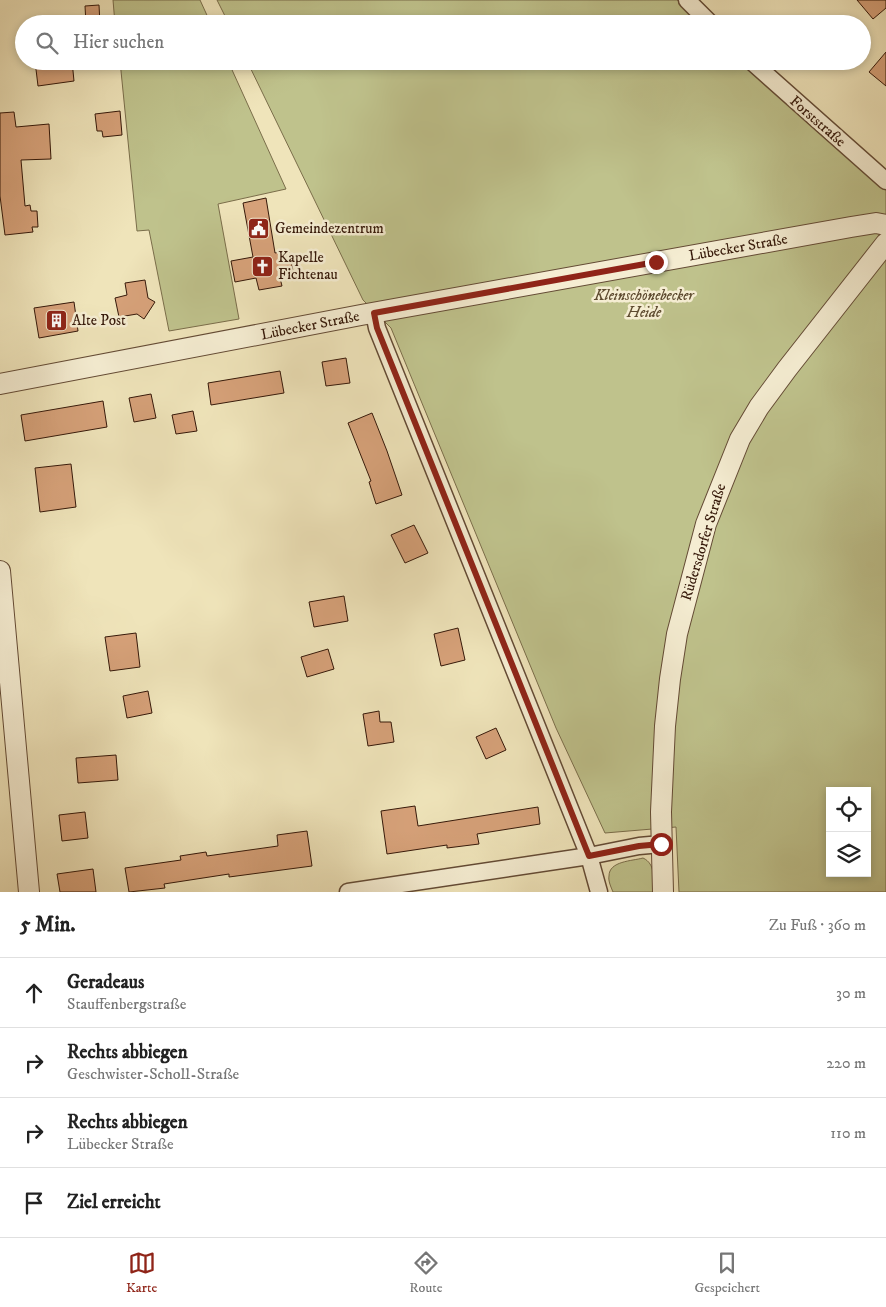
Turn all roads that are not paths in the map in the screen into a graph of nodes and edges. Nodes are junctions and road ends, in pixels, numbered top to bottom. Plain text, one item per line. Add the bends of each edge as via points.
1 (687, 0) edge
2 (702, 15) edge
3 (761, 70) edge
4 (886, 181) edge
5 (886, 225) edge
6 (886, 243) edge
7 (374, 313) junction
8 (0, 384) edge
9 (0, 571) edge
10 (661, 844) junction
11 (589, 856) junction
12 (29, 892) edge
13 (348, 892) edge
14 (599, 892) edge
15 (663, 892) edge

1 - 2 street
3 - 4 street, Forststraße
5 - 7 street, Lübecker Straße via 876,223 851,227
6 - 10 street, Rüdersdorfer Straße via 759,408 740,439 721,483 706,524 677,634 665,726
7 - 8 street, Lübecker Straße
7 - 11 street via 377,328
9 - 12 street
10 - 11 street
10 - 15 street, Rüdersdorfer Straße
11 - 13 street
11 - 14 street

